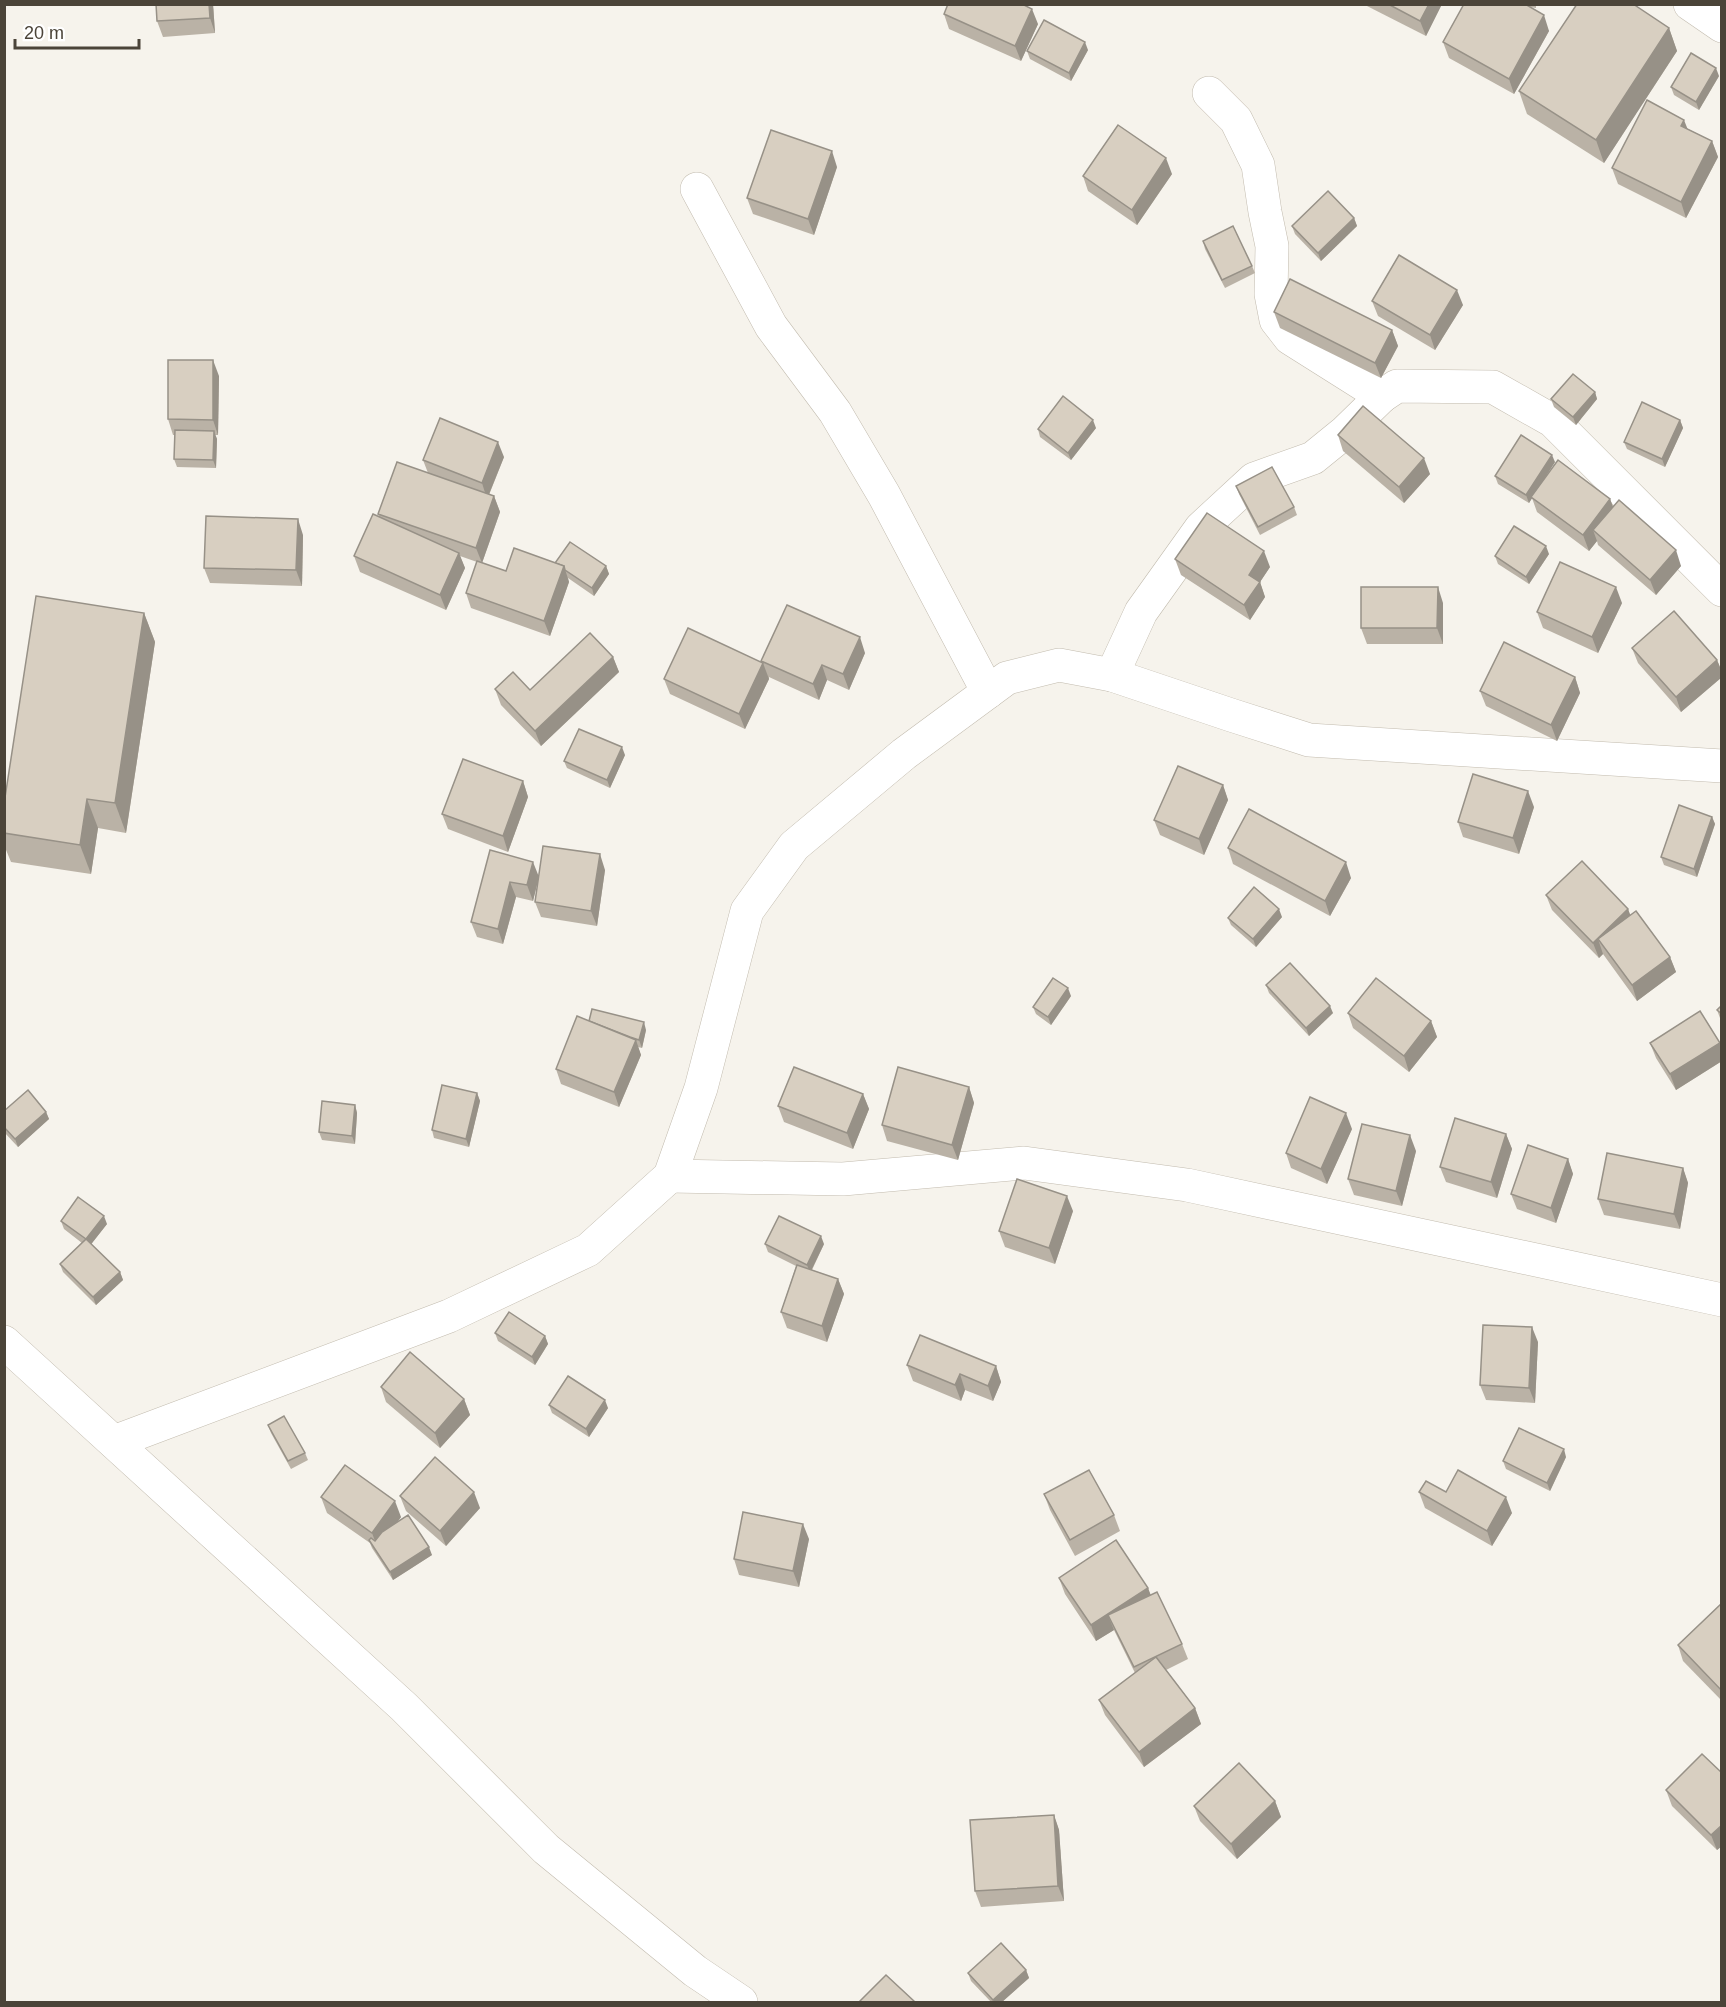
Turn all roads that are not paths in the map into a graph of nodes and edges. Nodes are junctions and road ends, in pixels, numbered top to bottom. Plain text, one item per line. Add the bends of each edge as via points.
1 (1690, 4) edge
2 (1722, 26) edge
3 (1209, 93) dead end
4 (697, 189) dead end
5 (1382, 396) junction
6 (1722, 590) edge
7 (1112, 675) junction
8 (988, 692) junction
9 (1722, 766) edge
10 (670, 1176) junction
11 (1722, 1300) edge
12 (4, 1342) edge
13 (114, 1442) junction
14 (741, 2002) edge

1 - 2 street
3 - 5 street via 1236,120 1258,165 1272,246 1271,294 1276,320 1290,338
4 - 8 street via 771,326 835,412 884,495
5 - 6 street via 1397,386 1493,387 1553,421
5 - 7 street via 1313,458 1254,479 1201,528 1141,612
7 - 8 street via 1059,665 1007,678
7 - 9 street via 1309,740
8 - 10 street via 904,754 794,846 747,911 701,1088
10 - 11 street via 843,1179 1024,1163 1187,1185
10 - 13 street via 577,1256 449,1316
12 - 13 street
13 - 14 street via 404,1707 546,1849 695,1971

